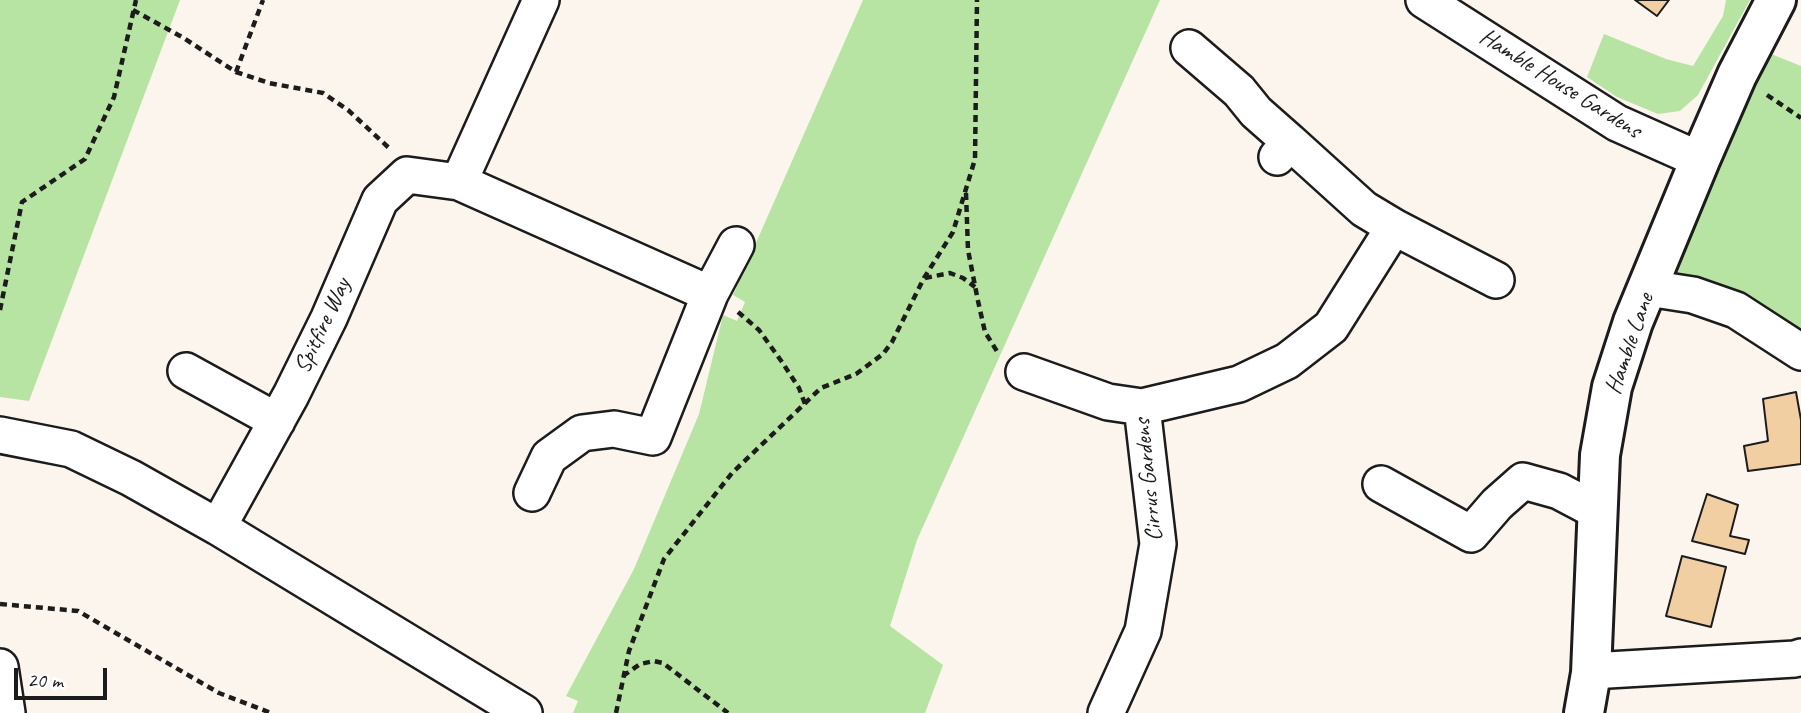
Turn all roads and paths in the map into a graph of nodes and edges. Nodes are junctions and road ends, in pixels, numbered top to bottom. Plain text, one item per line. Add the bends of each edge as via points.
1 (136, 0) edge
2 (263, 0) edge
3 (541, 0) edge
4 (977, 0) edge
5 (1424, 0) edge
6 (1776, 0) edge
7 (133, 10) junction
8 (1461, 10) edge
9 (1189, 48) dead end
10 (236, 72) junction
11 (1700, 160) junction
12 (407, 175) junction
13 (458, 182) junction
14 (966, 189) junction
15 (1394, 227) junction
16 (736, 245) dead end
17 (925, 278) junction
18 (1496, 280) dead end
19 (975, 287) junction
20 (1648, 288) junction
21 (710, 294) junction
22 (0, 310) edge
23 (1801, 352) edge
24 (186, 371) dead end
25 (1024, 372) joint
26 (805, 404) junction
27 (1142, 407) junction
28 (277, 421) junction
29 (0, 435) edge
30 (1381, 484) dead end
31 (532, 493) dead end
32 (1597, 511) junction
33 (218, 527) junction
34 (0, 604) edge
35 (1801, 657) edge
36 (0, 667) edge
37 (1591, 671) junction
38 (622, 676) junction
39 (7, 713) edge
40 (271, 713) edge
41 (524, 713) edge
42 (616, 713) edge
43 (728, 713) edge
44 (1106, 713) edge
45 (1584, 713) edge

1 - 7 path
2 - 10 path
3 - 13 street
4 - 14 path via 975,159
5 - 8 street, Hamble House Gardens
6 - 11 main road, Hamble Lane
7 - 10 path
7 - 22 path via 114,97 85,159 22,202
8 - 11 street, Hamble House Gardens via 1617,123
9 - 15 street via 1239,91 1283,150
10 - 12 path via 323,93 379,137
11 - 20 main road, Hamble Lane
12 - 13 street
12 - 28 street, Spitfire Way via 380,201
13 - 21 street
14 - 17 path via 953,232
14 - 19 path via 968,250
15 - 18 street
15 - 27 street, Cirrus Gardens via 1331,327 1287,360 1239,384
16 - 21 street
17 - 19 path via 950,273
17 - 26 path via 883,354 856,374 821,388
19 - 25 path via 985,332 997,352
20 - 23 street via 1693,295 1736,310
20 - 32 main road, Hamble Lane via 1612,387 1600,455
21 - 26 path via 759,330
21 - 31 street via 653,438 614,429 582,433 549,457
24 - 28 street
25 - 27 street, Cirrus Gardens via 1108,402
26 - 38 path via 732,473 664,559
27 - 44 street, Cirrus Gardens via 1158,544 1143,631
28 - 33 street, Spitfire Way
29 - 33 street via 71,449
30 - 32 street via 1471,534 1523,481 1559,491
32 - 37 main road, Hamble Lane
33 - 41 street
34 - 40 path via 78,611 219,693
35 - 37 street
36 - 39 street
37 - 45 main road, Hamble Lane
38 - 42 path
38 - 43 path via 640,664 663,663

